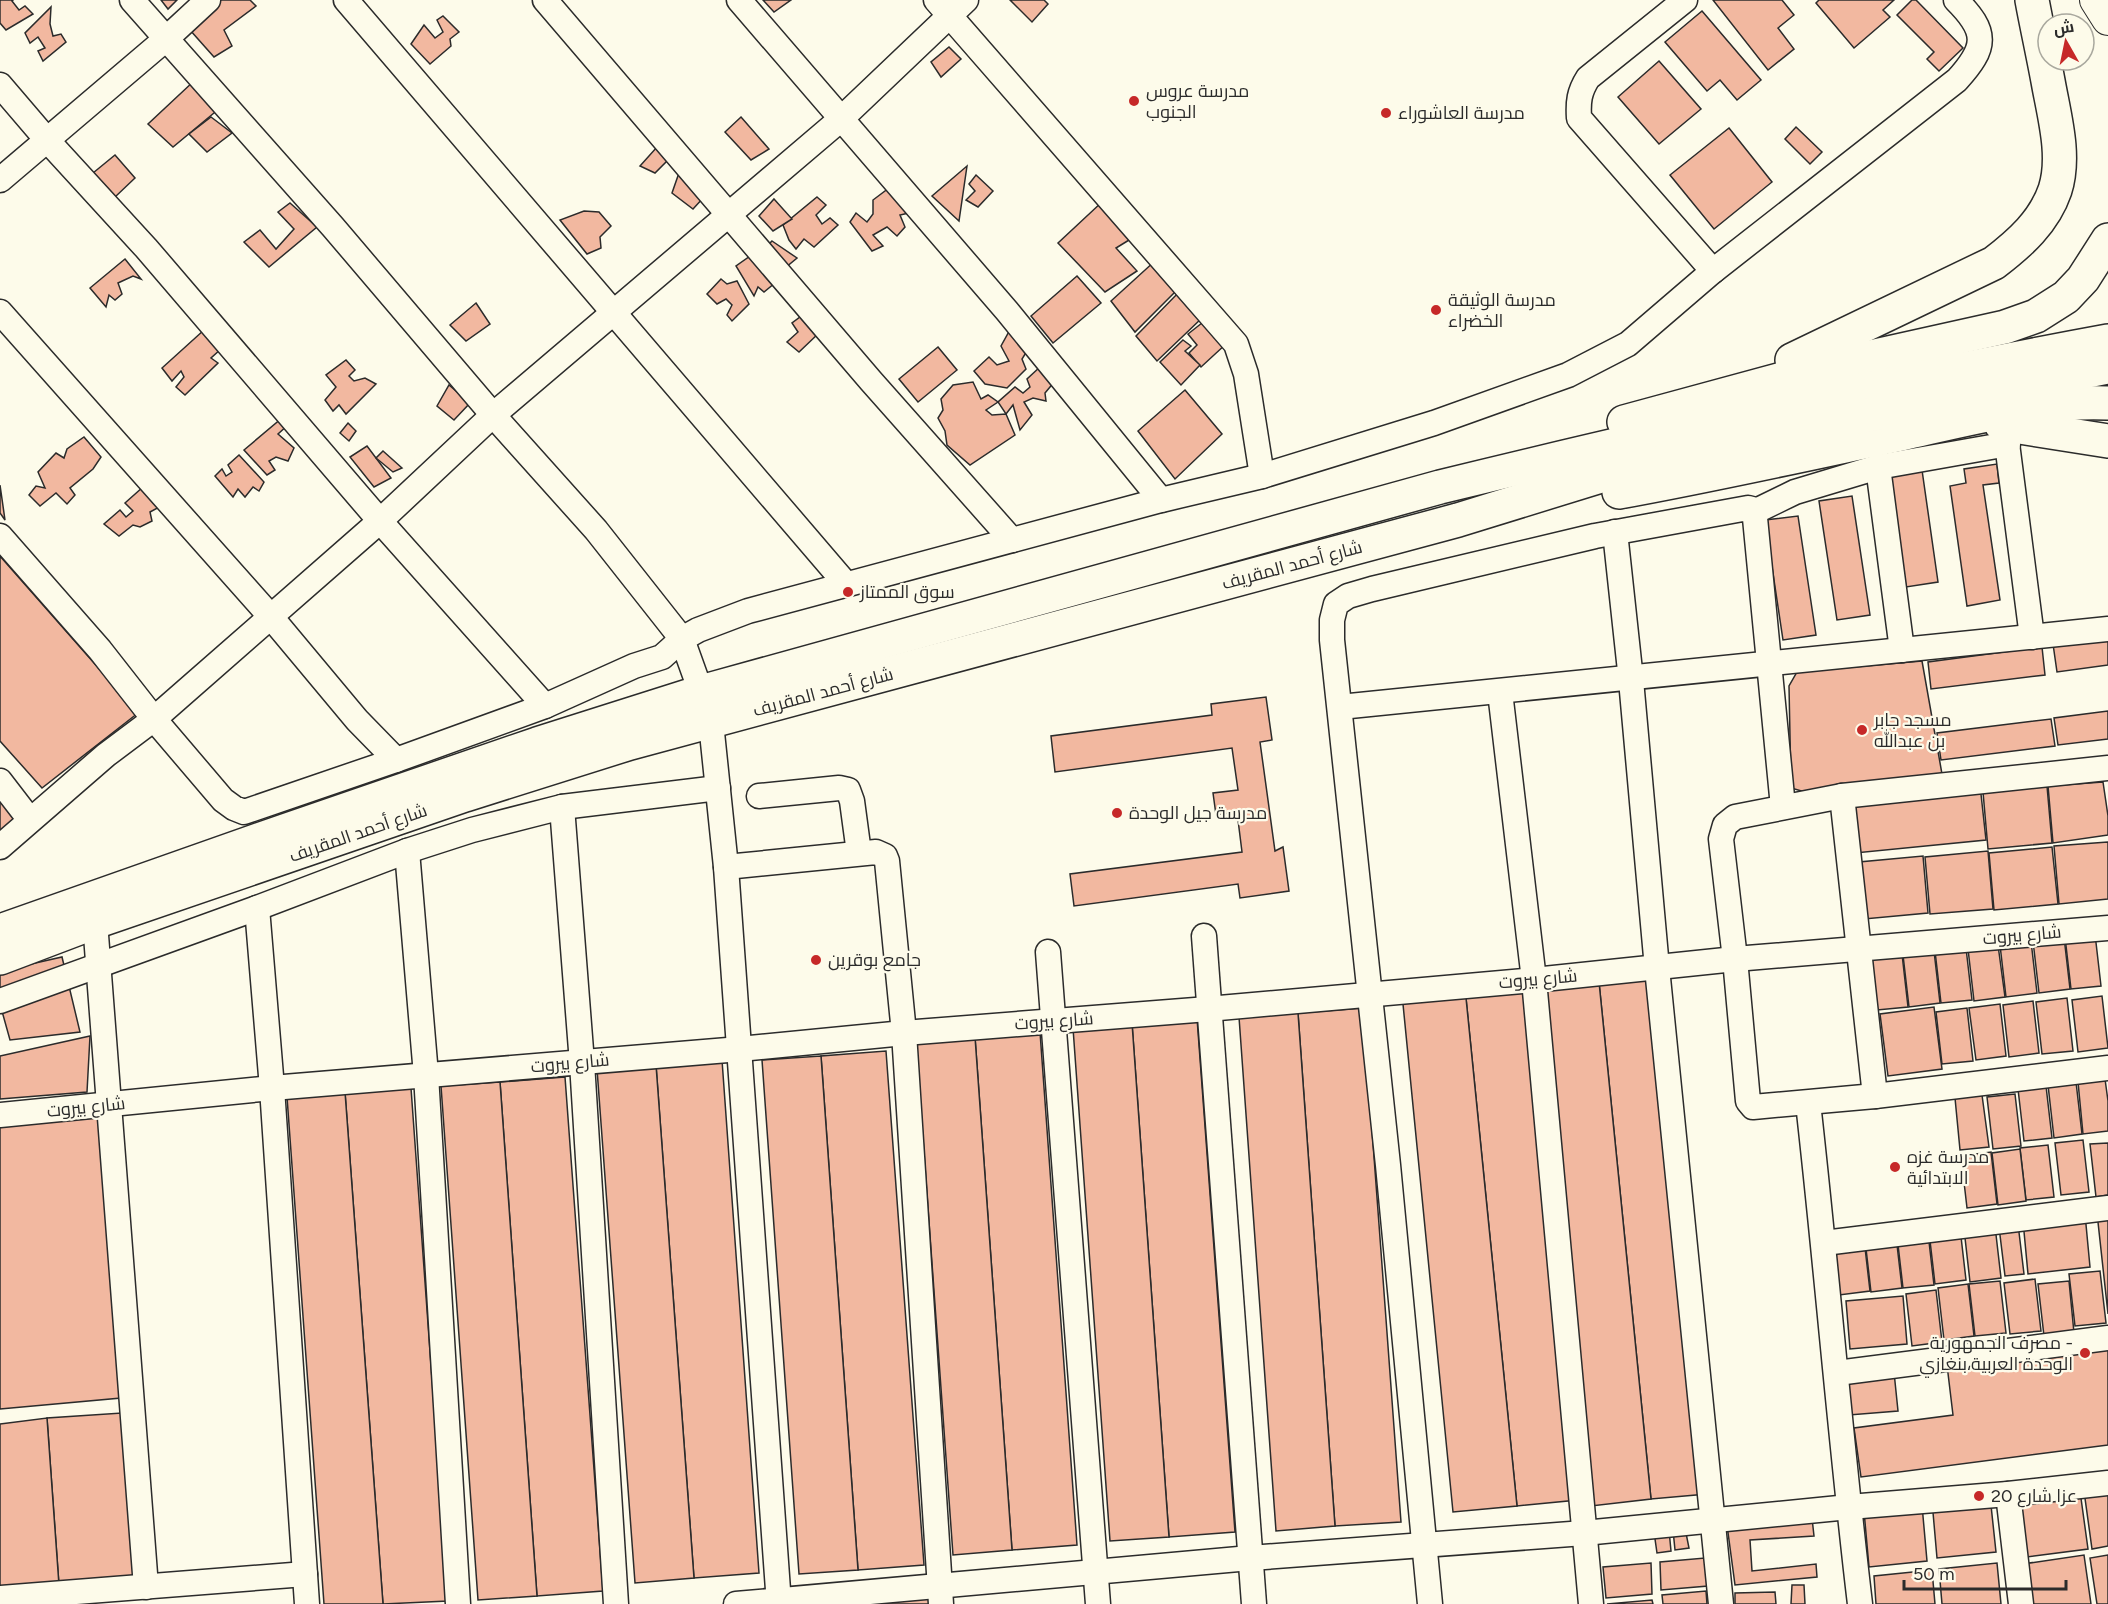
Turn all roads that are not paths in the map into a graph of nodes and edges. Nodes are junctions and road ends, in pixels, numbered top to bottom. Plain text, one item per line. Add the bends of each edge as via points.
1 (132, 0) edge
2 (208, 0) edge
3 (346, 0) edge
4 (545, 0) edge
5 (739, 0) edge
6 (1685, 0) edge
7 (1956, 0) edge
8 (2032, 0) edge
9 (2096, 0) edge
10 (950, 5) edge
11 (2108, 19) edge
12 (167, 38) junction
13 (0, 85) edge
14 (841, 119) junction
15 (47, 140) junction
16 (0, 180) edge
17 (728, 217) junction
18 (2108, 240) edge
19 (1713, 271) junction
20 (0, 312) edge
21 (614, 313) junction
22 (2108, 341) edge
23 (2108, 367) edge
24 (1721, 394) junction
25 (2108, 403) edge
26 (493, 415) junction
27 (1964, 420) junction
28 (2006, 434) junction
29 (2108, 441) edge
30 (1654, 449) junction
31 (1878, 467) junction
32 (1262, 476) junction
33 (1440, 487) junction
34 (1161, 500) junction
35 (1754, 512) junction
36 (380, 520) junction
37 (1458, 520) junction
38 (1615, 532) junction
39 (0, 536) edge
40 (1012, 540) junction
41 (846, 585) junction
42 (271, 617) junction
43 (2108, 628) edge
44 (2032, 637) junction
45 (682, 639) junction
46 (1902, 650) junction
47 (1768, 663) junction
48 (1631, 680) junction
49 (701, 692) junction
50 (1500, 692) junction
51 (545, 706) junction
52 (1340, 707) junction
53 (154, 719) junction
54 (711, 723) junction
55 (396, 760) junction
56 (2108, 768) edge
57 (0, 782) edge
58 (718, 788) junction
59 (759, 796) dead end
60 (1842, 796) junction
61 (562, 807) junction
62 (1783, 807) junction
63 (30, 820) junction
64 (0, 847) edge
65 (407, 851) junction
66 (859, 853) junction
67 (726, 867) junction
68 (257, 908) junction
69 (95, 922) junction
70 (2108, 928) edge
71 (0, 931) edge
72 (1204, 936) dead end
73 (1860, 948) junction
74 (1048, 952) dead end
75 (0, 958) edge
76 (1735, 959) junction
77 (99, 964) junction
78 (1657, 968) junction
79 (1534, 980) junction
80 (1369, 994) junction
81 (0, 1001) edge
82 (1209, 1009) junction
83 (1053, 1021) junction
84 (904, 1033) junction
85 (740, 1049) junction
86 (582, 1062) junction
87 (2108, 1068) edge
88 (426, 1075) junction
89 (272, 1088) junction
90 (1875, 1096) junction
91 (1808, 1103) junction
92 (110, 1104) junction
93 (0, 1115) edge
94 (2108, 1208) edge
95 (1824, 1243) junction
96 (2108, 1338) edge
97 (1837, 1373) junction
98 (2108, 1483) edge
99 (2008, 1494) junction
100 (1849, 1507) junction
101 (1714, 1521) junction
102 (1584, 1533) junction
103 (1424, 1546) junction
104 (1250, 1558) junction
105 (1096, 1572) junction
106 (305, 1574) junction
107 (146, 1587) junction
108 (940, 1595) edge
109 (0, 1598) edge
110 (779, 1602) edge
111 (307, 1604) edge
112 (458, 1604) edge
113 (616, 1604) edge
114 (736, 1604) edge
115 (1098, 1604) edge
116 (1254, 1604) edge
117 (1430, 1604) edge
118 (1591, 1604) edge
119 (1721, 1604) edge
120 (1860, 1604) edge
121 (2021, 1604) edge

1 - 12 street
2 - 12 street
3 - 21 street
4 - 17 street
5 - 14 street
6 - 19 street via 1588,78 1580,91 1579,118
7 - 19 street via 1971,15 1980,33 1973,63 1957,80
8 - 24 highway via 2059,160 2055,190 2029,234 1994,263
9 - 11 main road
10 - 14 street
10 - 32 street via 1236,344 1246,374
12 - 15 street
12 - 26 street
13 - 15 street
14 - 17 street
14 - 34 street via 1007,311
15 - 16 street
15 - 36 street via 146,248
17 - 21 street
17 - 40 street
18 - 24 highway via 2084,279 2066,297 2036,316 2005,327 1834,364
19 - 32 street via 1628,344 1568,375 1434,423
20 - 42 street
21 - 26 street
21 - 41 street
22 - 30 highway via 1868,388
23 - 30 highway via 1874,414
24 - 33 highway via 1553,441
25 - 27 highway via 2057,405
26 - 36 street
26 - 45 street via 596,530
27 - 28 highway
27 - 37 highway via 1685,480
28 - 29 highway
28 - 31 street
28 - 44 street
30 - 33 highway, شارع أحمد المقريف
30 - 37 highway, شارع أحمد المقريف via 1605,475
31 - 35 street via 1795,492
31 - 46 street
32 - 34 street
33 - 49 highway, شارع أحمد المقريف
34 - 40 street
35 - 38 street via 1748,508
35 - 47 street
36 - 42 street
36 - 51 street
37 - 54 highway, شارع أحمد المقريف
38 - 48 street
38 - 52 street via 1348,596 1336,604 1332,620
39 - 53 street via 100,650
40 - 41 street
41 - 45 street via 748,611
42 - 53 street
42 - 55 street via 328,688
43 - 44 street
44 - 46 street
45 - 49 street
45 - 51 street via 662,657
46 - 47 street
47 - 48 street
47 - 62 street
48 - 50 street
48 - 78 street
49 - 71 highway, شارع أحمد المقريف via 471,767
50 - 52 street
50 - 79 street
51 - 55 street
52 - 80 street
53 - 55 street via 223,800 244,812
53 - 63 street
54 - 58 street
54 - 69 highway, شارع أحمد المقريف via 630,743 465,795
56 - 60 street
57 - 63 street
58 - 61 street
58 - 67 street
59 - 66 street via 848,790
60 - 62 street
60 - 73 street
61 - 65 street
61 - 86 street
62 - 76 street via 1735,817 1725,825 1721,839
63 - 64 street
65 - 68 street
65 - 88 street
66 - 67 street
66 - 84 street via 876,852 887,861
67 - 85 street
68 - 77 street
68 - 89 street
69 - 75 highway, شارع أحمد المقريف
69 - 77 street
70 - 73 street, شارع بيروت
72 - 82 street
73 - 76 street, شارع بيروت
73 - 90 street
74 - 83 street
76 - 78 street, شارع بيروت
76 - 91 street via 1748,1101 1753,1107
77 - 81 street
77 - 92 street
78 - 79 street, شارع بيروت
78 - 101 street
79 - 80 street, شارع بيروت
79 - 102 street
80 - 82 street, شارع بيروت
80 - 103 street
82 - 83 street, شارع بيروت
82 - 104 street
83 - 84 street, شارع بيروت
83 - 105 street
84 - 85 street, شارع بيروت
84 - 108 street
85 - 86 street, شارع بيروت
85 - 110 street
86 - 88 street, شارع بيروت
86 - 113 street
87 - 90 street
88 - 89 street, شارع بيروت
88 - 112 street
89 - 92 street, شارع بيروت
89 - 106 street
90 - 91 street
91 - 95 street
92 - 93 street, شارع بيروت
92 - 107 street
94 - 95 street
95 - 97 street
96 - 97 street
97 - 100 street
98 - 99 street
99 - 100 street
99 - 121 street
100 - 101 street
100 - 120 street
101 - 102 street
101 - 119 street
102 - 103 street
102 - 118 street
103 - 104 street
103 - 117 street
104 - 105 street
104 - 116 street
105 - 108 street
105 - 115 street
106 - 107 street
106 - 111 street
107 - 109 street
108 - 110 street
110 - 114 street

